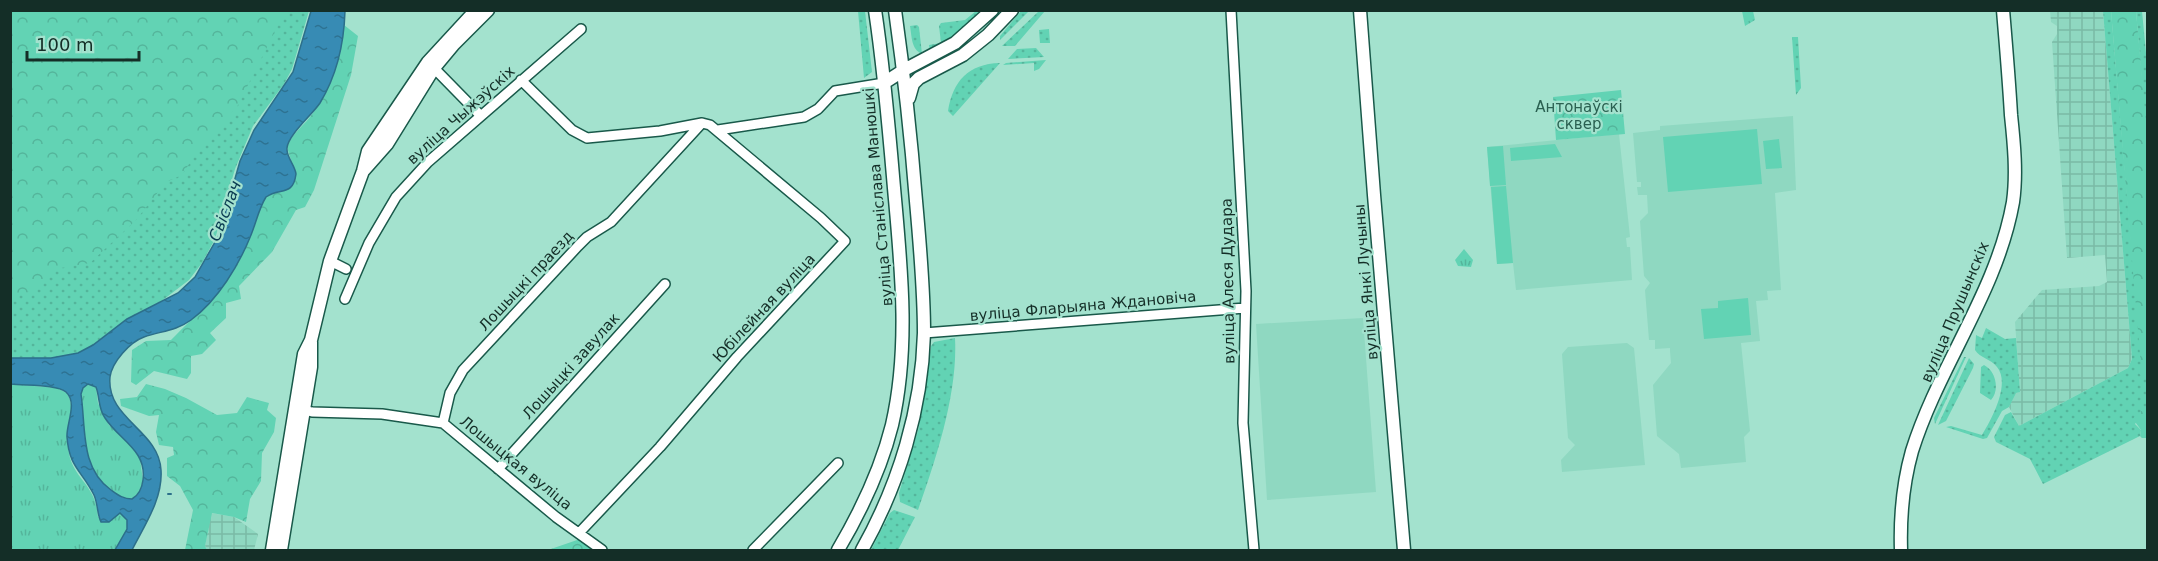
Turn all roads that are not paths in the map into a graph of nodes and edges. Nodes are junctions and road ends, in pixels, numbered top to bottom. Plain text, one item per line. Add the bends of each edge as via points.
1 (476, 10) edge
2 (488, 10) edge
3 (875, 10) edge
4 (895, 10) edge
5 (992, 10) edge
6 (1012, 10) edge
7 (1231, 10) edge
8 (1360, 10) edge
9 (2003, 10) edge
10 (581, 29) dead end
11 (431, 65) junction
12 (904, 70) junction
13 (521, 80) junction
14 (884, 83) junction
15 (909, 105) junction
16 (480, 115) junction
17 (702, 123) junction
18 (718, 130) junction
19 (330, 261) junction
20 (346, 269) dead end
21 (664, 284) dead end
22 (345, 299) dead end
23 (1245, 308) junction
24 (924, 333) junction
25 (300, 409) junction
26 (443, 423) junction
27 (838, 463) dead end
28 (498, 469) junction
29 (579, 533) junction
30 (272, 550) edge
31 (281, 550) edge
32 (602, 550) edge
33 (753, 550) edge
34 (838, 550) edge
35 (862, 550) edge
36 (1254, 550) edge
37 (1404, 550) edge
38 (1901, 550) edge

1 - 11 main road via 448,38
2 - 11 main road
3 - 14 main road, вуліца Станіслава Манюшкі
4 - 12 main road
5 - 12 main road via 955,43
6 - 15 main road via 963,55 919,78 909,92
7 - 23 street, вуліца Алеся Дудара
8 - 37 main road, вуліца Янкі Лучыны
9 - 38 main road, вуліца Прушынскіх via 2013,131 2013,201 1986,288 1913,451 1906,474
10 - 13 street, вуліца Чыжэўскіх
11 - 16 street
11 - 19 main road via 368,151
12 - 14 main road
12 - 15 main road
13 - 16 street, вуліца Чыжэўскіх
13 - 17 street via 572,130 587,138
14 - 18 street via 835,91 804,117
14 - 34 main road, вуліца Станіслава Манюшкі via 902,270 899,382 892,424 880,461
15 - 24 main road
16 - 22 street, вуліца Чыжэўскіх via 396,197 369,243
17 - 18 street, Юбілейная вуліца
17 - 26 street, Лошыцкі праезд via 611,222 578,246 464,370 450,393
18 - 29 street, Юбілейная вуліца via 845,241
19 - 20 street
19 - 25 main road via 304,354
21 - 28 street, Лошыцкі завулак
23 - 24 street, вуліца Фларыяна Ждановіча
23 - 36 street, вуліца Алеся Дудара via 1243,423
24 - 35 main road via 912,427 887,500
25 - 26 street, Лошыцкая вуліца via 382,414
25 - 30 main road
25 - 31 main road
26 - 28 street, Лошыцкая вуліца
27 - 33 street
28 - 29 street, Лошыцкая вуліца
29 - 32 street, Лошыцкая вуліца

